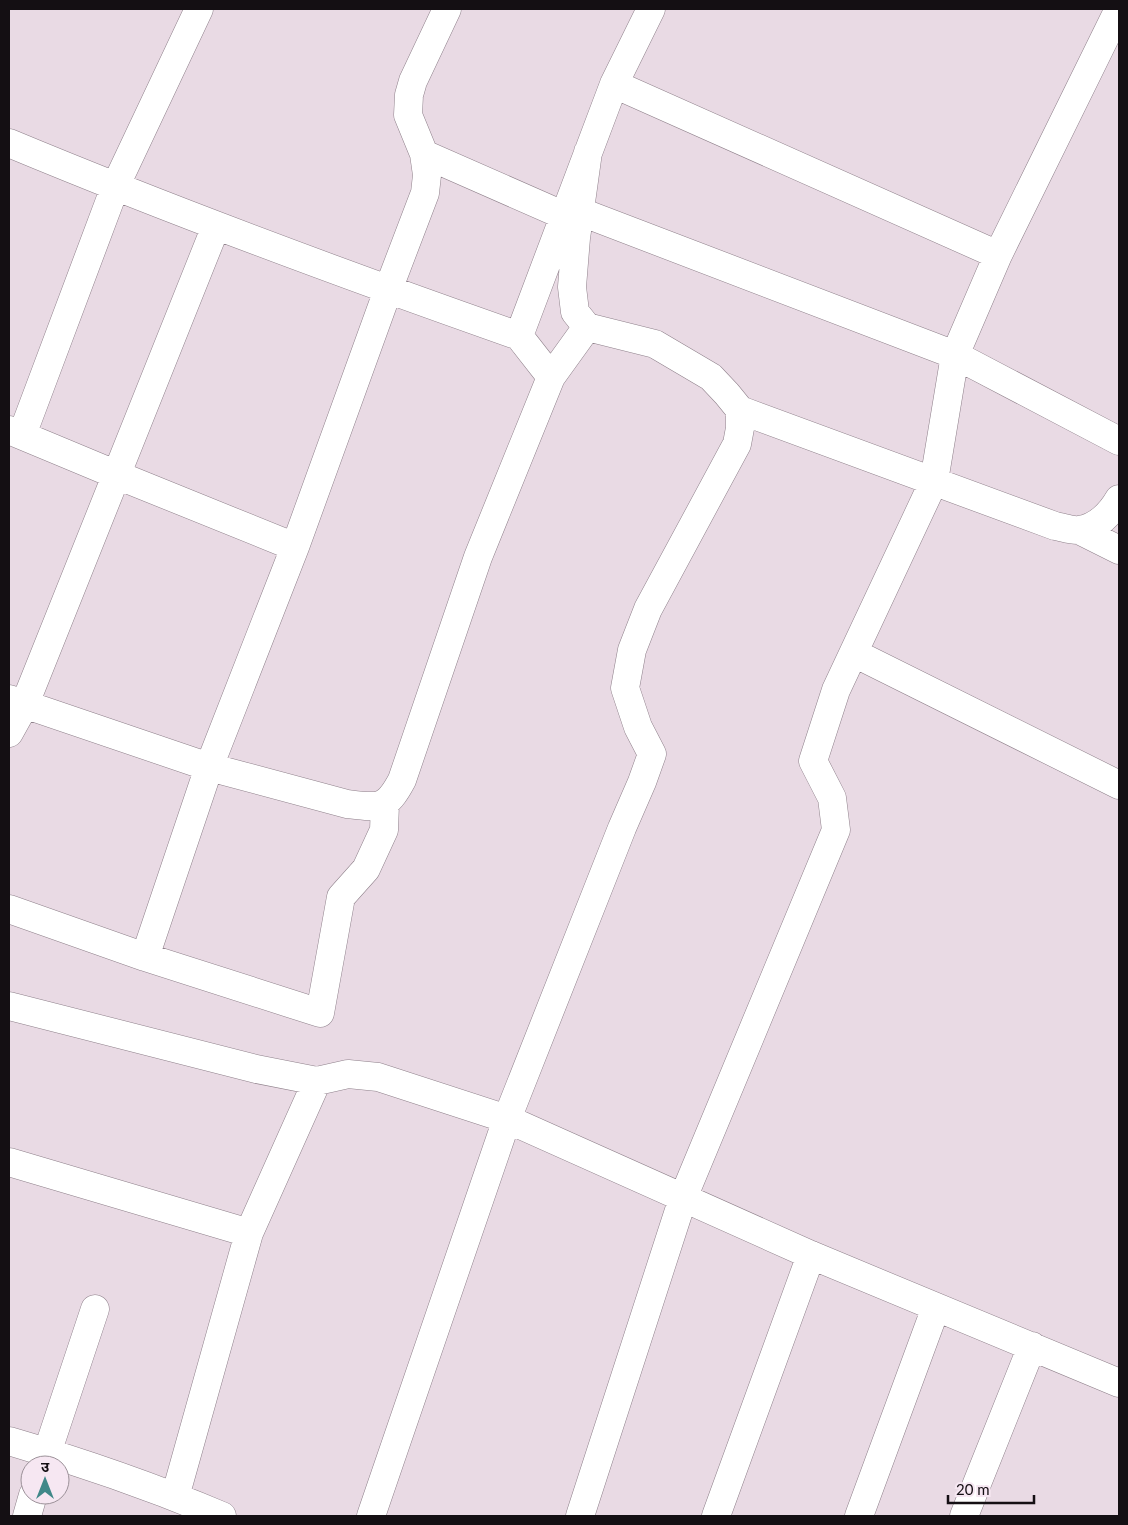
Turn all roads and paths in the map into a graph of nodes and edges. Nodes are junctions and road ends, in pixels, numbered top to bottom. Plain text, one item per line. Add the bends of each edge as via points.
1 (199, 9) edge
2 (447, 9) edge
3 (651, 9) edge
4 (1119, 9) edge
5 (614, 84) junction
6 (9, 143) edge
7 (424, 154) junction
8 (115, 187) junction
9 (573, 214) junction
10 (216, 226) junction
11 (998, 255) junction
12 (388, 290) junction
13 (587, 327) junction
14 (519, 336) junction
15 (955, 354) junction
16 (551, 378) junction
17 (740, 410) junction
18 (16, 432) edge
19 (1119, 441) edge
20 (117, 475) junction
21 (934, 481) junction
22 (1119, 499) edge
23 (1079, 530) junction
24 (295, 547) junction
25 (1119, 550) edge
26 (854, 653) junction
27 (17, 702) edge
28 (9, 733) edge
29 (209, 767) junction
30 (1119, 785) edge
31 (385, 804) junction
32 (9, 908) edge
33 (145, 957) junction
34 (9, 1006) edge
35 (317, 1081) junction
36 (508, 1119) junction
37 (9, 1162) edge
38 (682, 1198) junction
39 (249, 1233) junction
40 (811, 1255) junction
41 (936, 1307) junction
42 (95, 1309) dead end
43 (1032, 1346) junction
44 (1119, 1383) edge
45 (9, 1441) edge
46 (36, 1455) edge
47 (45, 1455) edge
48 (70, 1466) edge
49 (175, 1496) junction
50 (222, 1516) edge
51 (370, 1516) edge
52 (580, 1516) edge
53 (716, 1516) edge
54 (859, 1516) edge
55 (964, 1516) edge

1 - 8 street
2 - 7 street via 409,95 408,115
3 - 5 street
4 - 11 street
5 - 9 street via 588,152
5 - 11 street
6 - 8 street
7 - 9 street
7 - 12 street via 425,192
8 - 10 street
8 - 18 street
9 - 13 street via 576,238 572,287 575,312
9 - 14 street
9 - 15 street
10 - 12 street
10 - 20 street
11 - 15 street
12 - 14 street
12 - 24 street
13 - 16 street
13 - 17 street via 655,344 712,378
14 - 16 street
15 - 19 street
15 - 21 street
16 - 31 street via 478,557 402,780
17 - 21 street
17 - 36 street via 737,444 648,609 632,650 625,688 638,727 652,754
18 - 20 street
20 - 24 street
20 - 27 street
21 - 23 street via 1055,526
21 - 26 street
22 - 23 street via 1097,524
23 - 25 street
24 - 29 street
26 - 30 street
26 - 38 street via 836,690 813,761 832,798 836,830
27 - 28 street
27 - 29 street
29 - 31 street via 347,804
29 - 33 street
31 - 33 street via 384,830 366,869 341,897 320,1014
32 - 33 street
34 - 35 street via 256,1069
35 - 36 street via 348,1074 378,1077
35 - 39 street
36 - 38 street
36 - 51 street
37 - 39 street
38 - 40 street
38 - 52 street
39 - 49 street
40 - 41 street
40 - 53 street
41 - 43 street
41 - 54 street
42 - 47 street
43 - 44 street
43 - 55 street
45 - 46 street
48 - 49 street
49 - 50 street

